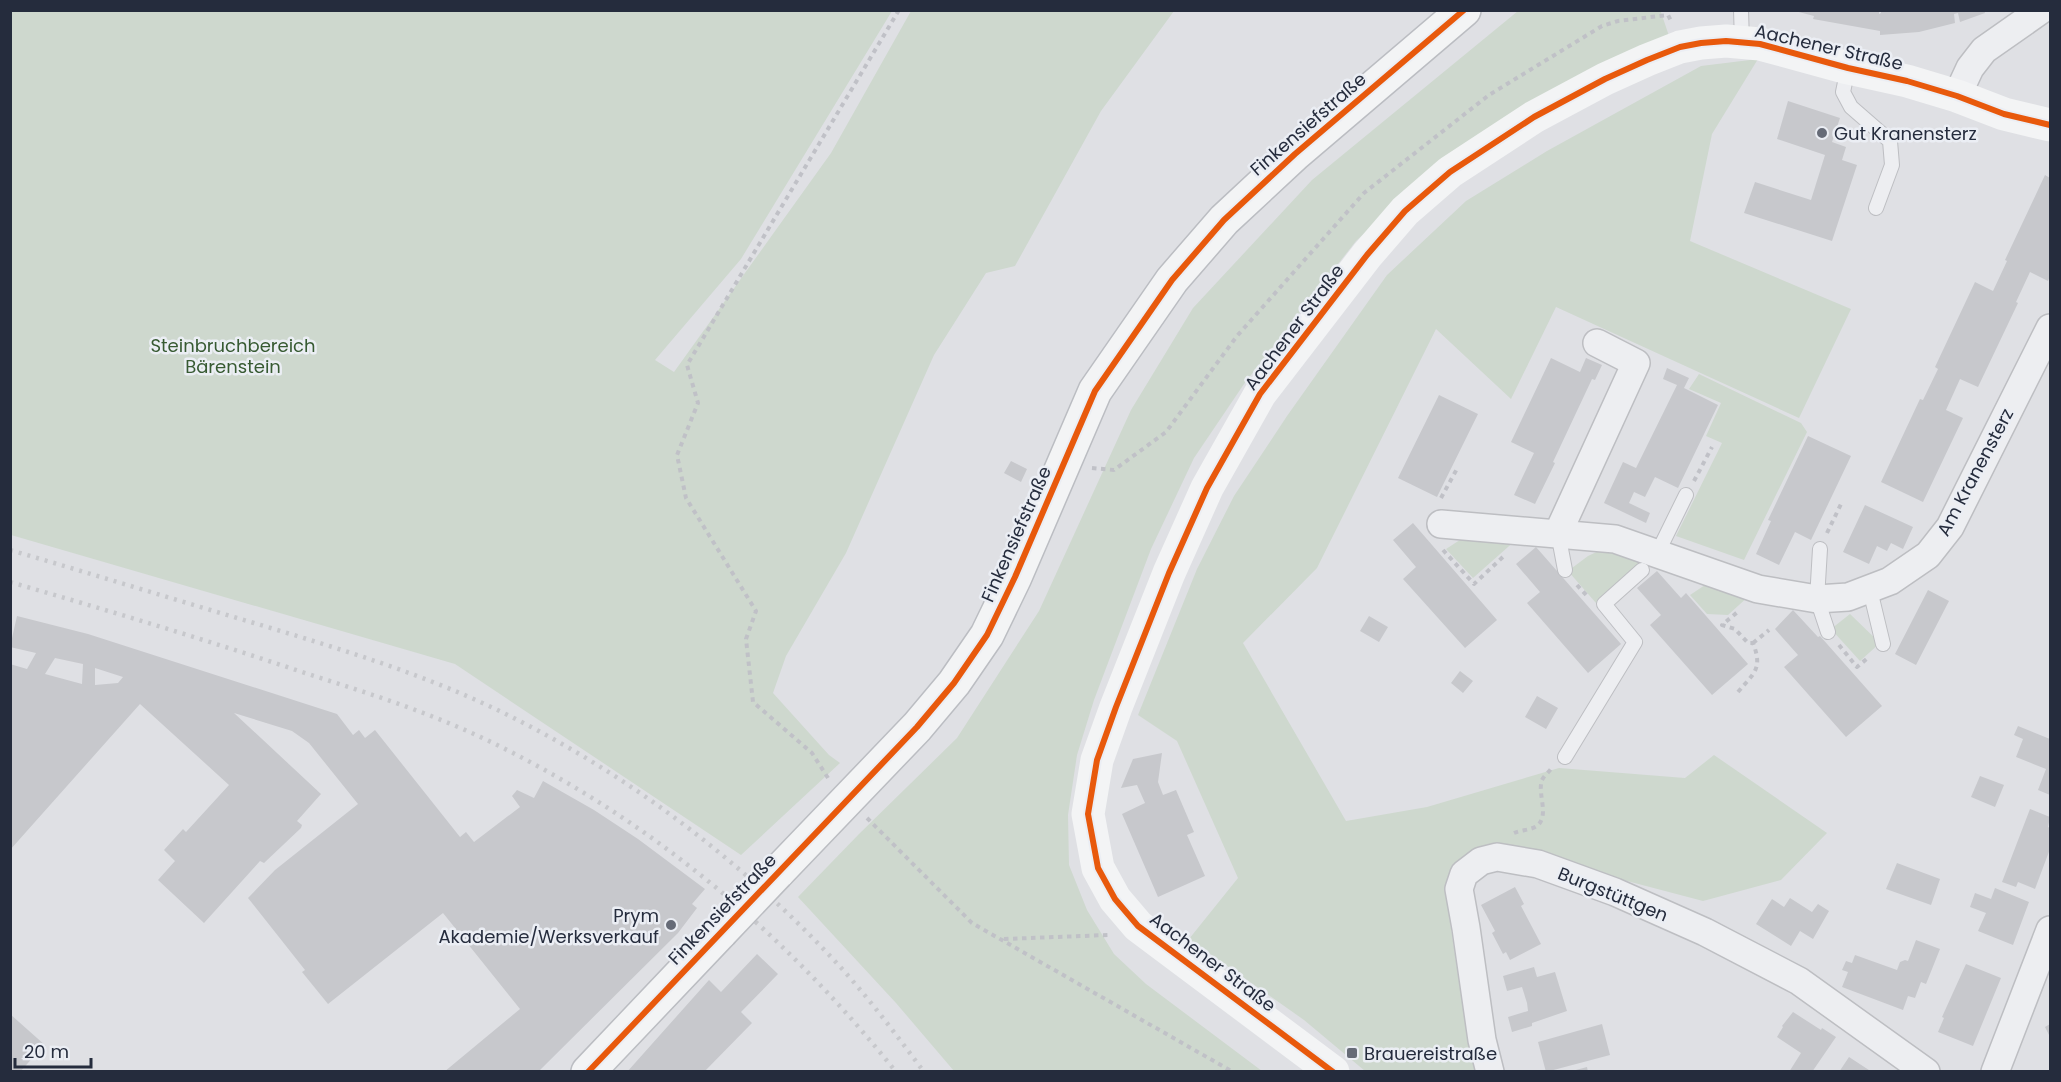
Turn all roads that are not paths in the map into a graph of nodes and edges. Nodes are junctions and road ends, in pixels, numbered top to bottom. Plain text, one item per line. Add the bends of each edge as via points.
1 (1464, 10) edge
2 (2041, 10) edge
3 (1742, 26) edge
4 (1848, 68) junction
5 (1957, 96) junction
6 (2050, 124) edge
7 (1875, 208) dead end
8 (2050, 328) edge
9 (1597, 343) dead end
10 (1686, 495) road end
11 (1441, 524) dead end
12 (1558, 533) junction
13 (1820, 549) road end
14 (1650, 562) junction
15 (1565, 570) dead end
16 (1870, 590) junction
17 (1817, 599) junction
18 (1833, 637) road end
19 (1883, 644) road end
20 (1565, 757) dead end
21 (2050, 930) edge
22 (588, 1071) edge
23 (1333, 1071) edge
24 (1490, 1071) edge
25 (1926, 1071) edge
26 (1995, 1071) edge

1 - 22 street, Finkensiefstraße, bridge via 1295,154 1224,220 1172,280 1095,391 1015,577 987,635 954,684
2 - 5 street via 1984,50
3 - 4 street, Aachener Straße via 1772,46
3 - 23 street, Aachener Straße via 1726,41 1680,48 1605,79 1534,117 1450,172 1405,211 1260,394 1207,488 1116,707 1097,760 1088,813 1098,868 1115,899 1138,926
4 - 5 street, Aachener Straße
4 - 7 lane via 1843,92 1851,107 1890,141 1892,165
5 - 6 street, Aachener Straße via 2004,114
8 - 16 street, Am Kranensterz via 1950,527 1928,555 1890,582
9 - 12 street via 1636,363
10 - 14 lane
11 - 12 street, Am Kranensterz
12 - 14 street, Am Kranensterz via 1615,539
12 - 15 lane
13 - 17 lane
14 - 17 street, Am Kranensterz
14 - 20 lane via 1604,604 1635,642
16 - 17 street, Am Kranensterz via 1848,597
16 - 19 lane
17 - 18 lane
21 - 26 street
24 - 25 street, Burgstüttgen via 1459,889 1464,874 1481,861 1497,857 1538,864 1615,892 1705,932 1799,981

